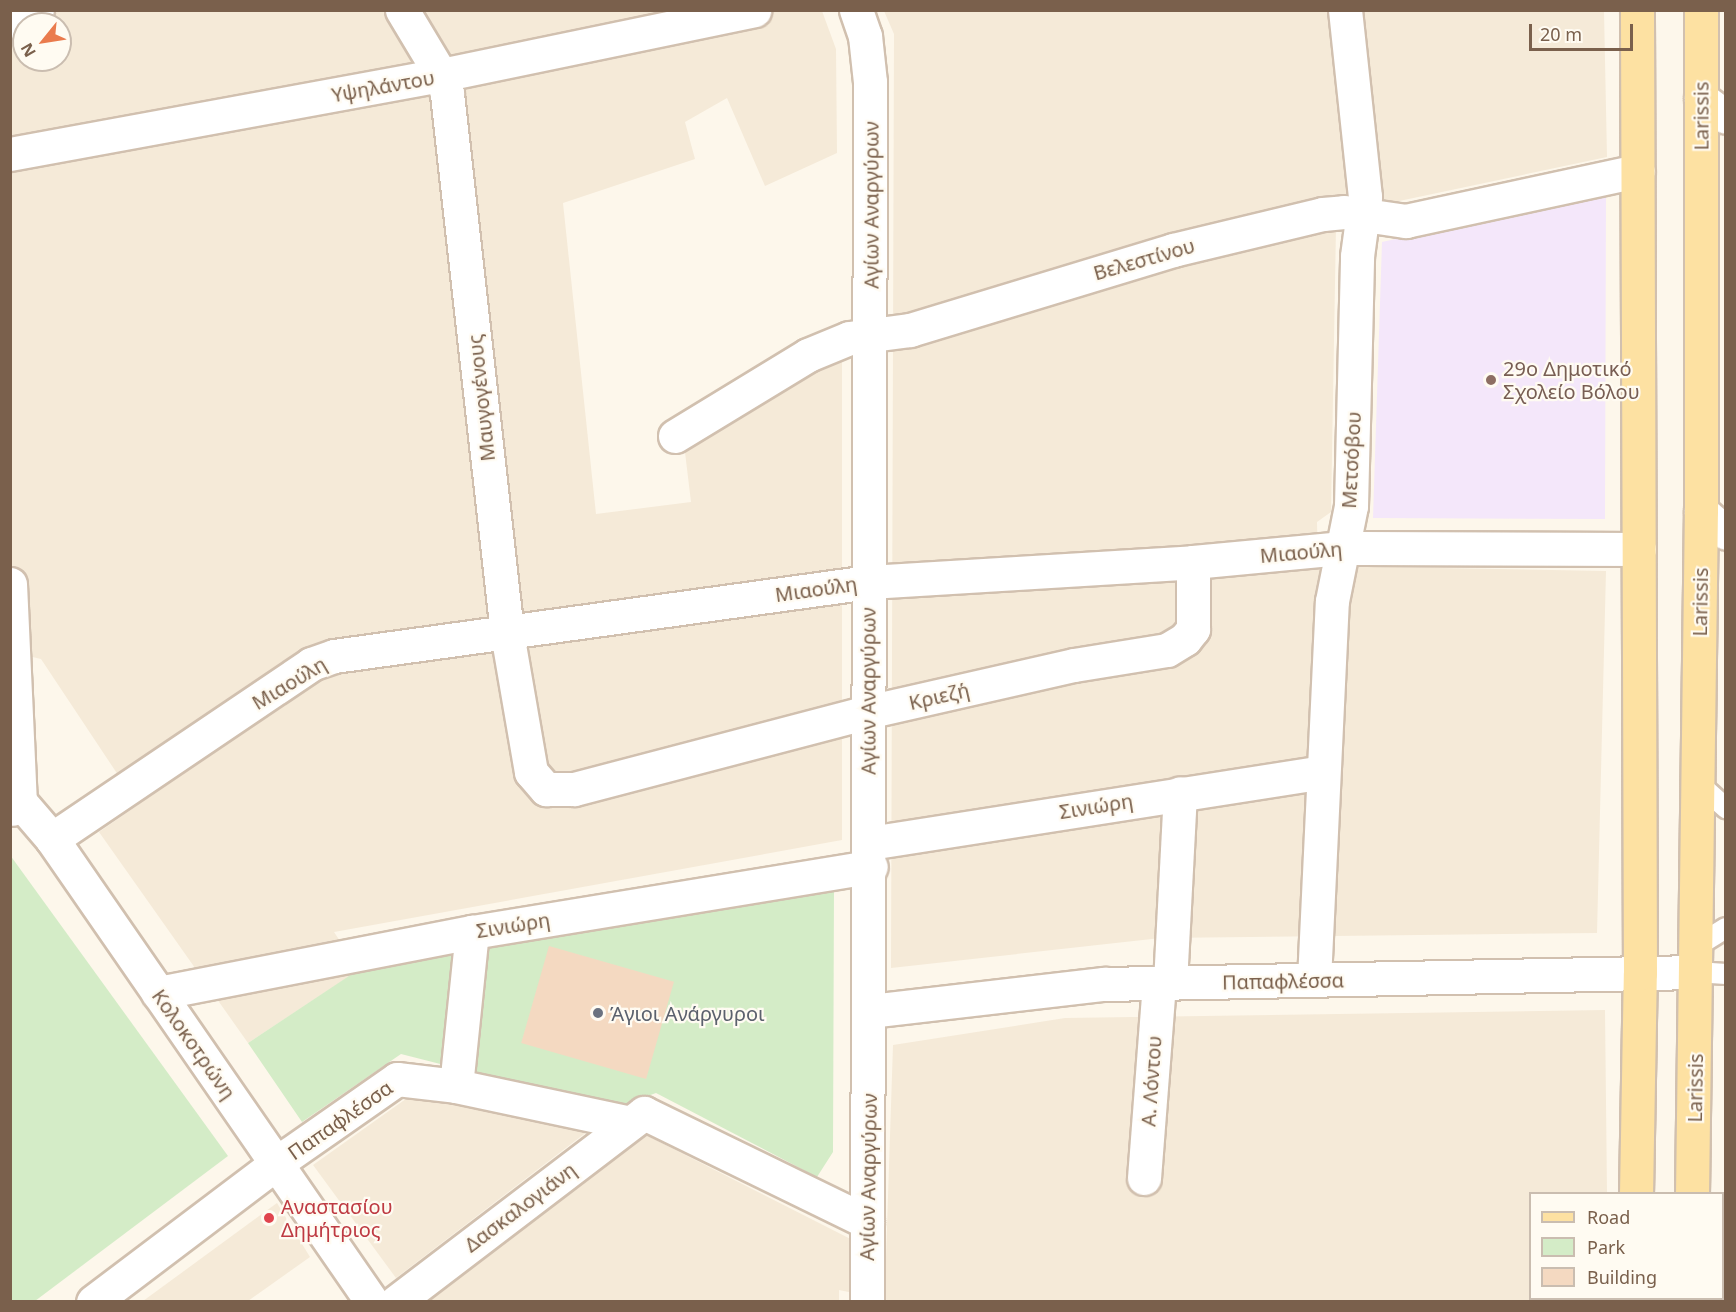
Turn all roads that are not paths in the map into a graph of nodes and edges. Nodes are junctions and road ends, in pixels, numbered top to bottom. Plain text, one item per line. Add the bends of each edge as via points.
1 (37, 10) edge
2 (402, 10) edge
3 (754, 10) edge
4 (856, 10) edge
5 (1345, 10) edge
6 (1637, 10) edge
7 (1701, 10) edge
8 (10, 21) edge
9 (441, 75) junction
10 (1713, 108) edge
11 (10, 154) edge
12 (1638, 171) junction
13 (1362, 213) junction
14 (871, 334) junction
15 (675, 436) dead end
16 (1701, 511) junction
17 (1725, 533) edge
18 (1340, 548) junction
19 (1639, 549) junction
20 (1192, 562) junction
21 (869, 582) junction
22 (10, 584) edge
23 (507, 633) junction
24 (867, 712) junction
25 (1322, 772) junction
26 (1698, 783) junction
27 (546, 789) joint
28 (1180, 793) junction
29 (14, 801) edge
30 (1725, 808) edge
31 (52, 839) junction
32 (870, 855) junction
33 (1725, 928) edge
34 (472, 932) junction
35 (1706, 964) edge
36 (1640, 973) junction
37 (1314, 980) junction
38 (1165, 983) junction
39 (158, 993) junction
40 (870, 1011) junction
41 (456, 1086) junction
42 (637, 1118) junction
43 (278, 1162) junction
44 (1144, 1178) dead end
45 (1636, 1192) edge
46 (1692, 1192) edge
47 (867, 1222) junction
48 (93, 1302) edge
49 (372, 1302) edge
50 (396, 1302) edge
51 (867, 1302) edge

1 - 8 street
2 - 9 street, Μαυγογένους
3 - 9 street, Υψηλάντου
4 - 14 street, Αγίων Αναργύρων via 865,36 870,82
5 - 13 street, Μετσόβου via 1365,173
6 - 12 main road
7 - 10 main road, Larissis
9 - 11 street, Υψηλάντου
9 - 23 street, Μαυγογένους via 451,121
10 - 16 main road, Larissis
12 - 13 street, Βελεστίνου via 1406,221
12 - 19 main road
13 - 14 street, Βελεστίνου via 1323,214 1184,247 910,330
13 - 18 street, Μετσόβου via 1357,256 1351,506
14 - 15 street, Βελεστίνου via 823,346
14 - 21 street, Αγίων Αναργύρων
16 - 17 street
16 - 26 main road, Larissis
18 - 19 street, Μιαούλη
18 - 20 street, Μιαούλη
18 - 25 street, Μετσόβου via 1332,590
19 - 36 main road
20 - 21 street, Μιαούλη
20 - 24 street, Κριεζή via 1193,629 1178,645
21 - 23 street, Μιαούλη
21 - 24 street, Αγίων Αναργύρων
22 - 29 street
23 - 27 street, Μαυγογένους via 531,772
23 - 31 street, Μιαούλη via 334,656 311,664
24 - 27 street, Κριεζή via 574,789
24 - 32 street, Αγίων Αναργύρων
25 - 28 street, Σινιώρη
25 - 37 street, Μετσόβου
26 - 30 lane
26 - 35 main road, Larissis
28 - 32 street, Σινιώρη
28 - 38 street, Α. Λόντου
29 - 31 street, Κολοκοτρώνη
31 - 39 street, Κολοκοτρώνη
32 - 34 street, Σινιώρη
32 - 40 street, Αγίων Αναργύρων
33 - 35 lane
34 - 39 street, Σινιώρη
34 - 41 street
35 - 36 street, Παπαφλέσσα
35 - 46 main road, Larissis
36 - 37 street, Παπαφλέσσα
36 - 45 main road
37 - 38 street, Παπαφλέσσα
38 - 40 street, Παπαφλέσσα via 1104,984
38 - 44 street, Α. Λόντου
39 - 43 street, Κολοκοτρώνη
40 - 47 street, Αγίων Αναργύρων
41 - 42 street, Παπαφλέσσα
41 - 43 street, Παπαφλέσσα via 397,1079
42 - 47 street, Παπαφλέσσα
42 - 50 street, Δασκαλογιάνη
43 - 48 street, Παπαφλέσσα
43 - 49 street, Κολοκοτρώνη
47 - 51 street, Αγίων Αναργύρων

